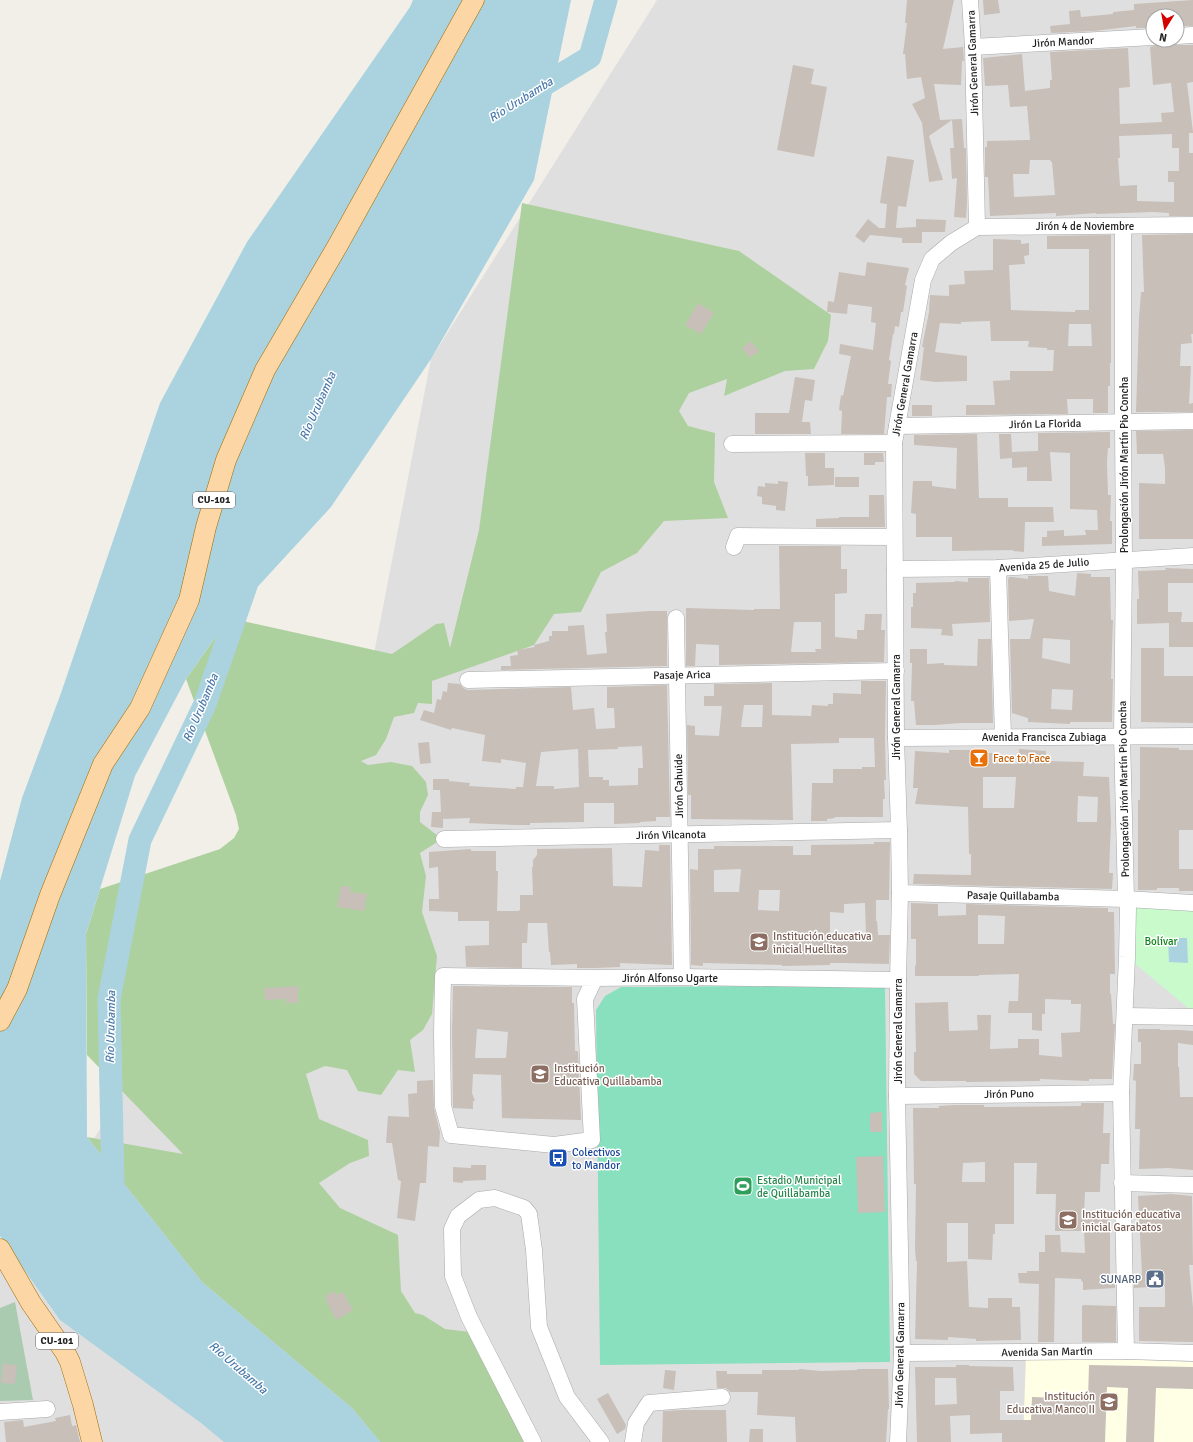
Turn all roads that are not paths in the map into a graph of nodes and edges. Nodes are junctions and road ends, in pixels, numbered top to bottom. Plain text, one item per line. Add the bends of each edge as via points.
1 (474, 0) edge
2 (970, 0) edge
3 (1145, 37) edge
4 (973, 47) junction
5 (1193, 225) edge
6 (1124, 226) junction
7 (978, 227) junction
8 (1193, 421) edge
9 (1123, 423) junction
10 (897, 426) junction
11 (894, 443) junction
12 (732, 444) dead end
13 (894, 537) junction
14 (734, 547) dead end
15 (1193, 556) edge
16 (1124, 560) junction
17 (998, 568) junction
18 (895, 569) junction
19 (676, 618) dead end
20 (896, 671) junction
21 (677, 675) junction
22 (468, 680) dead end
23 (1122, 736) junction
24 (1193, 736) edge
25 (1003, 737) junction
26 (896, 738) junction
27 (899, 830) junction
28 (680, 835) junction
29 (444, 839) dead end
30 (900, 893) junction
31 (1126, 899) junction
32 (1193, 902) edge
33 (682, 977) junction
34 (595, 978) junction
35 (898, 980) junction
36 (1125, 1016) junction
37 (1193, 1018) edge
38 (0, 1021) edge
39 (1121, 1093) junction
40 (898, 1096) junction
41 (1122, 1183) junction
42 (1193, 1185) edge
43 (0, 1249) edge
44 (1126, 1351) junction
45 (902, 1353) junction
46 (1193, 1353) edge
47 (722, 1397) dead end
48 (47, 1409) dead end
49 (0, 1412) edge
50 (92, 1442) edge
51 (533, 1442) edge
52 (601, 1442) edge
53 (634, 1442) edge
54 (898, 1442) edge

1 - 38 main road, CU-101 via 338,245 265,370 226,460 206,527 189,600 140,708 103,764 50,895 17,989
2 - 4 street, Jirón General Gamarra
3 - 4 street, Jirón Mandor
4 - 7 street, Jirón General Gamarra
5 - 6 street, Jirón 4 de Noviembre
6 - 7 street, Jirón 4 de Noviembre
6 - 9 street, Prolongación Jirón Martín Pio Concha
7 - 10 street, Jirón General Gamarra via 951,243 932,259 923,280
8 - 9 street, Jirón La Florida
9 - 10 street, Jirón La Florida
9 - 16 street, Prolongación Jirón Martín Pio Concha
10 - 11 street, Jirón General Gamarra
11 - 12 street
11 - 13 street, Jirón General Gamarra
13 - 14 street via 738,536
13 - 18 street, Jirón General Gamarra
15 - 16 street, Avenida 25 de Julio
16 - 17 street, Avenida 25 de Julio
16 - 23 street, Prolongación Jirón Martín Pio Concha
17 - 18 street, Avenida 25 de Julio
17 - 25 street
18 - 20 street, Jirón General Gamarra
19 - 21 street, Jirón Cahuide
20 - 21 street, Pasaje Arica
20 - 26 street, Jirón General Gamarra
21 - 22 street, Pasaje Arica
21 - 28 street, Jirón Cahuide
23 - 24 street, Avenida Francisca Zubiaga
23 - 25 street, Avenida Francisca Zubiaga
23 - 31 street, Prolongación Jirón Martín Pio Concha
25 - 26 street, Avenida Francisca Zubiaga
26 - 27 street, Jirón General Gamarra
27 - 28 street, Jirón Vilcanota
27 - 30 street, Jirón General Gamarra
28 - 29 street, Jirón Vilcanota
28 - 33 street, Jirón Cahuide
30 - 31 street, Pasaje Quillabamba
30 - 35 street, Jirón General Gamarra
31 - 32 street, Pasaje Quillabamba
31 - 36 street, Prolongación Jirón Martín Pio Concha via 1128,936
33 - 34 street, Jirón Alfonso Ugarte
33 - 35 street, Jirón Alfonso Ugarte
34 - 34 street, Jirón Alfonso Ugarte via 443,976 443,1106 451,1135 554,1145 592,1140 586,999
35 - 40 street, Jirón General Gamarra
36 - 37 street
36 - 39 street, Prolongación Jirón Martín Pio Concha
39 - 40 street, Jirón Puno
39 - 41 street, Prolongación Jirón Martín Pio Concha
40 - 45 street, Jirón General Gamarra
41 - 42 street
41 - 44 street, Prolongación Jirón Martín Pio Concha
43 - 50 main road, CU-101 via 31,1303 70,1362
44 - 45 street, Avenida San Martín
44 - 46 street, Avenida San Martín
45 - 54 street, Jirón General Gamarra
47 - 53 street via 649,1402 636,1423
48 - 49 street
51 - 52 street via 470,1317 453,1276 452,1229 458,1216 479,1200 495,1198 506,1201 524,1208 529,1214 539,1327 567,1397

